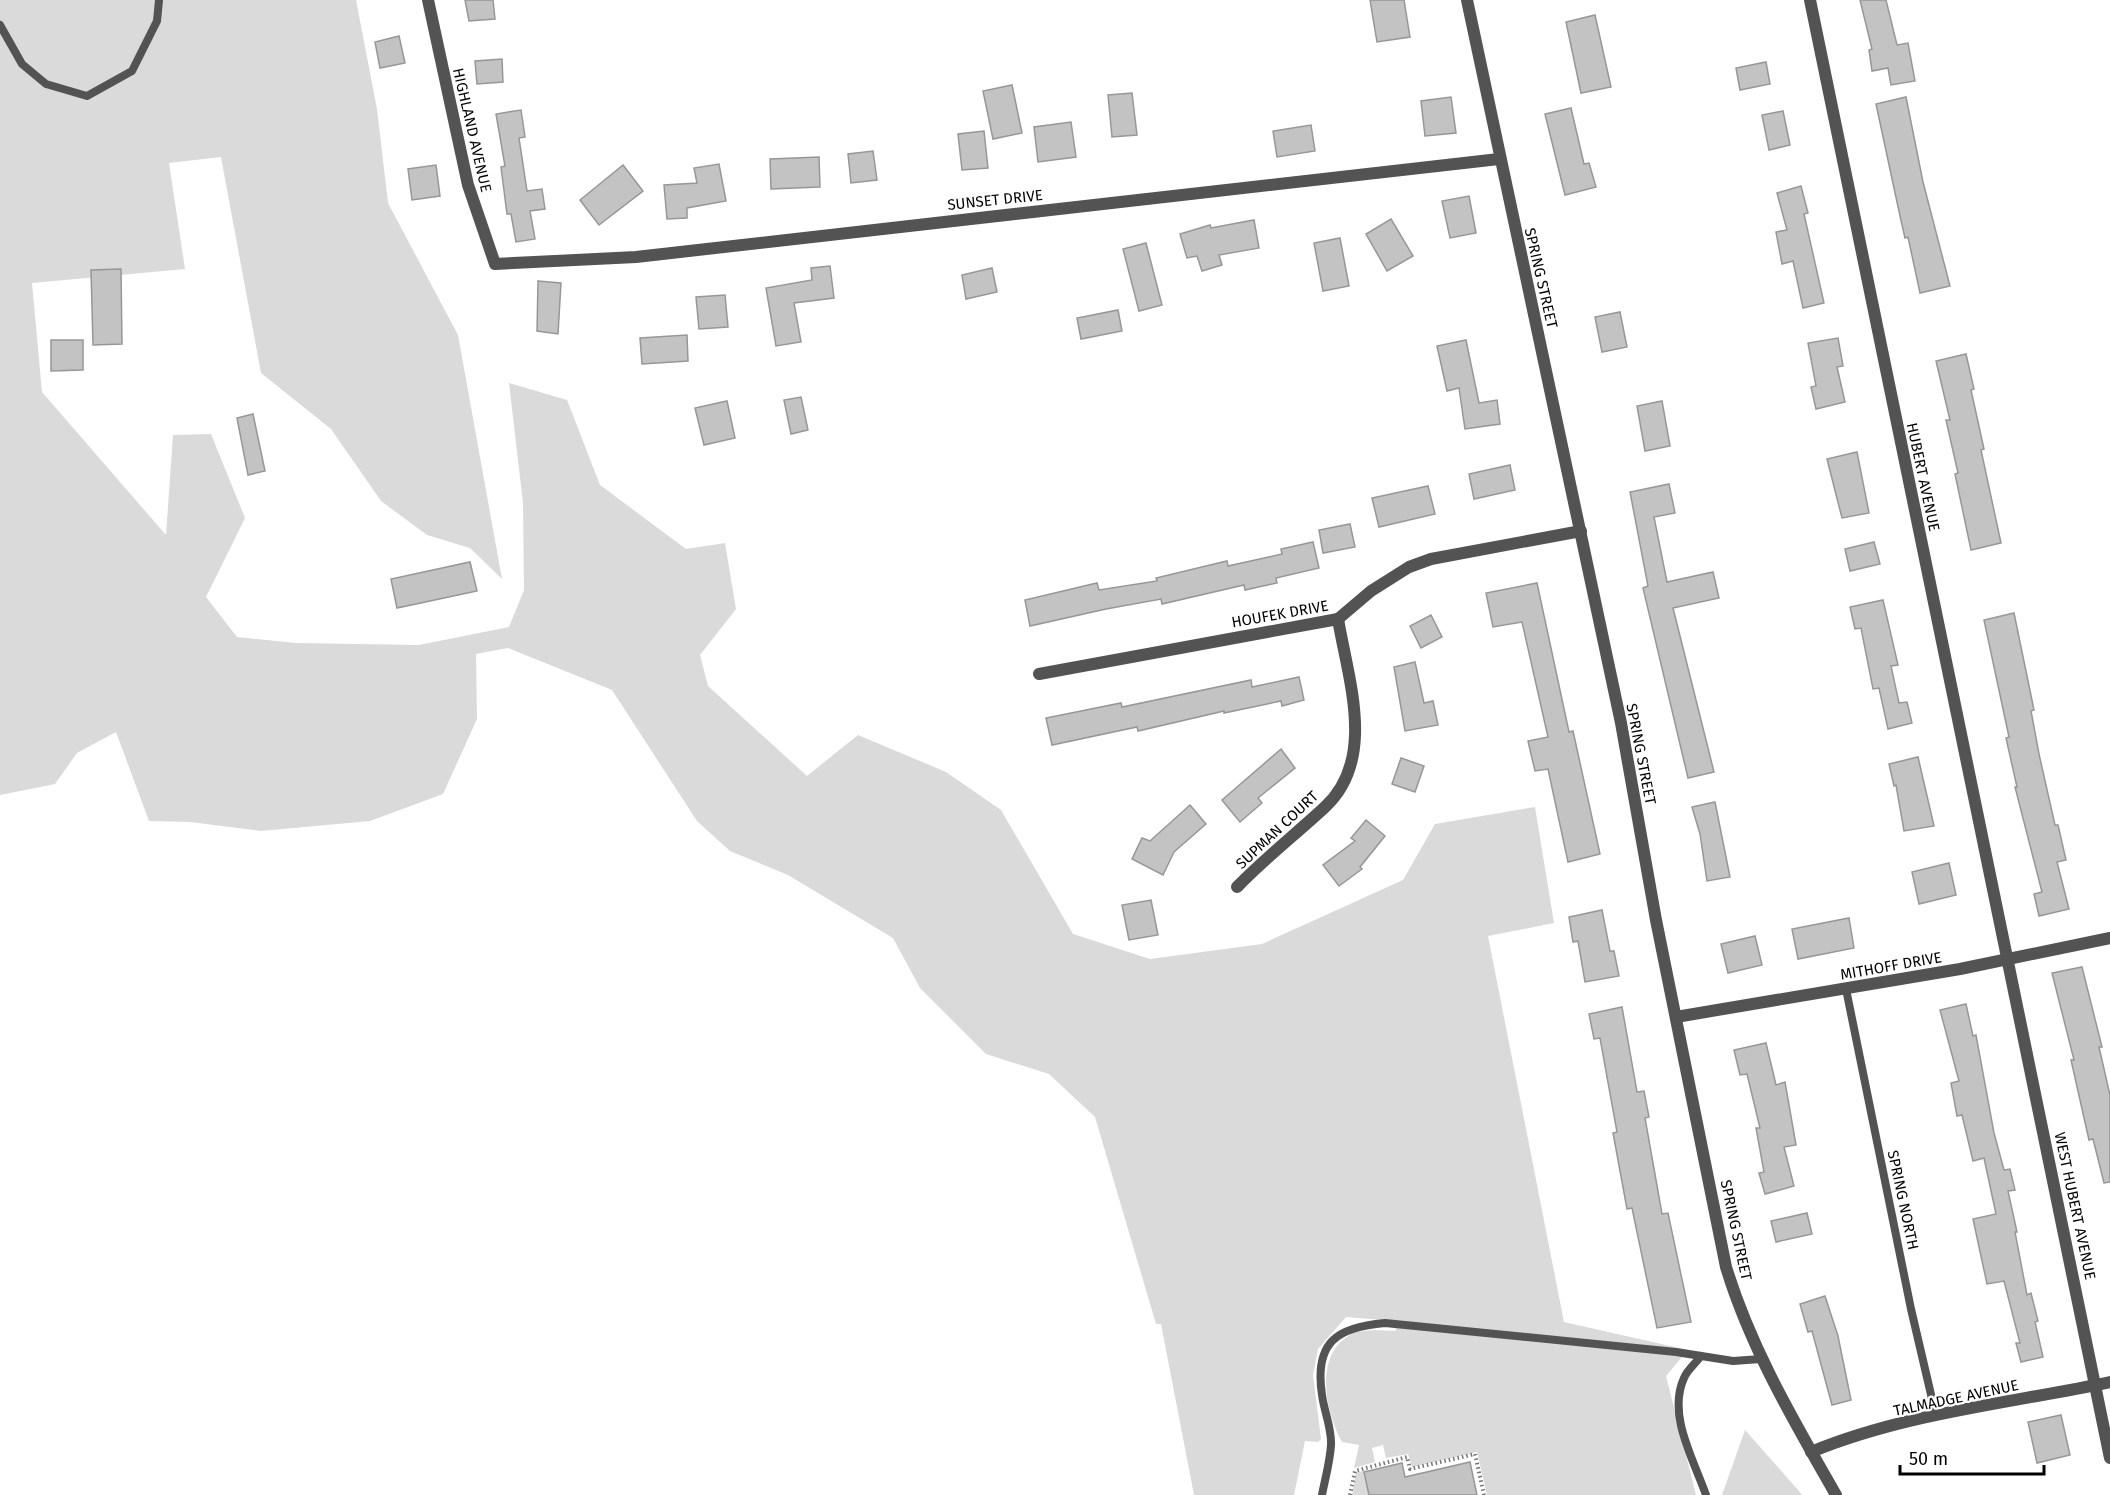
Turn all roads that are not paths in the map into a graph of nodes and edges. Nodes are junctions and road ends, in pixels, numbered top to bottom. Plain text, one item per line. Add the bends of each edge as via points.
1 (159, 0) edge
2 (428, 0) edge
3 (1467, 0) edge
4 (1810, 0) edge
5 (0, 25) edge
6 (1499, 159) junction
7 (495, 264) joint
8 (1581, 531) junction
9 (1338, 620) junction
10 (1039, 674) dead end
11 (1237, 887) dead end
12 (2110, 939) edge
13 (2007, 960) junction
14 (1846, 989) junction
15 (1676, 1017) junction
16 (1701, 1356) junction
17 (1761, 1359) junction
18 (2110, 1382) edge
19 (2097, 1385) junction
20 (1936, 1416) junction
21 (1811, 1452) junction
22 (2110, 1458) edge
23 (1322, 1495) edge
24 (1706, 1495) edge
25 (1836, 1495) edge

1 - 5 lane via 157,21 132,71 87,96 46,84 22,64
2 - 7 street, HIGHLAND AVENUE via 468,185
3 - 6 street, SPRING STREET
4 - 13 street, HUBERT AVENUE
6 - 7 street, SUNSET DRIVE via 636,257
6 - 8 street, SPRING STREET
8 - 9 street, HOUFEK DRIVE via 1431,559 1409,567 1371,591
8 - 15 street, SPRING STREET
9 - 10 street, HOUFEK DRIVE
9 - 11 street, SUPMAN COURT via 1355,716 1355,746 1349,771 1326,806
12 - 13 street, MITHOFF DRIVE
13 - 14 street, MITHOFF DRIVE
13 - 19 street, WEST HUBERT AVENUE
14 - 15 street, MITHOFF DRIVE
14 - 20 lane, SPRING NORTH
15 - 17 street, SPRING STREET via 1726,1267 1739,1311
16 - 17 lane via 1732,1361
16 - 23 lane via 1385,1323 1358,1326 1333,1340 1323,1355 1322,1394 1331,1444
16 - 24 lane via 1684,1377 1678,1409
17 - 21 street, SPRING STREET
18 - 19 street, TALMADGE AVENUE
19 - 20 street, TALMADGE AVENUE
19 - 22 street, WEST HUBERT AVENUE
20 - 21 street, TALMADGE AVENUE
21 - 25 street, SPRING STREET

